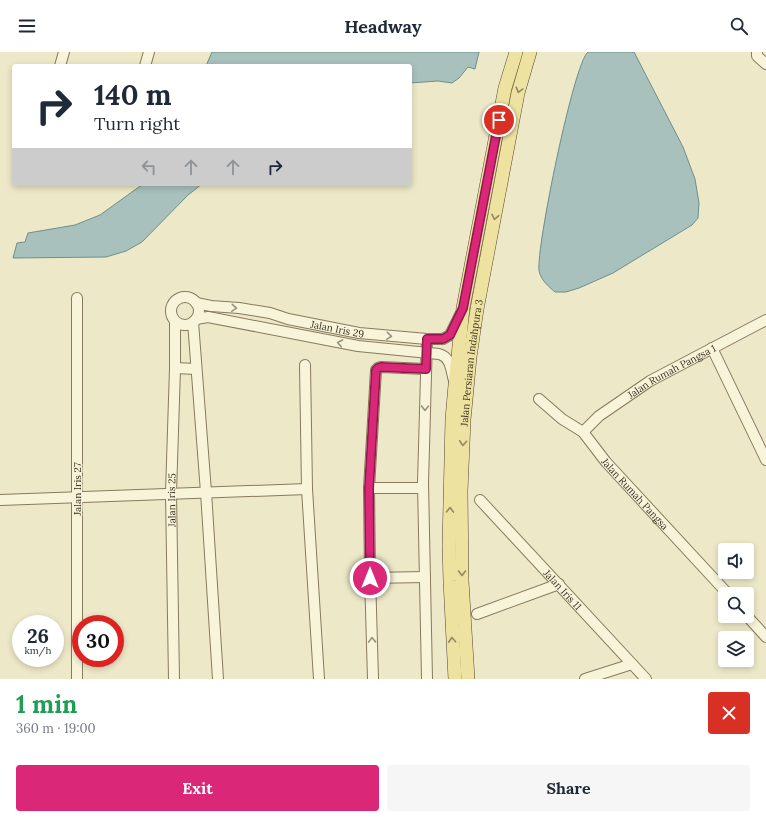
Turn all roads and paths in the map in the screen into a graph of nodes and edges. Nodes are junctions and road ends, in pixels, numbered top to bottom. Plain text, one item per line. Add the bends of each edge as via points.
1 (64, 52) edge
2 (149, 52) edge
3 (516, 52) edge
4 (530, 52) edge
5 (757, 52) edge
6 (61, 64) edge
7 (145, 64) edge
8 (766, 64) edge
9 (77, 298) dead end
10 (196, 303) junction
11 (463, 308) junction
12 (766, 320) edge
13 (175, 321) junction
14 (194, 321) junction
15 (427, 339) junction
16 (712, 348) junction
17 (426, 353) junction
18 (306, 365) dead end
19 (175, 368) junction
20 (196, 368) junction
21 (426, 369) junction
22 (455, 385) junction
23 (539, 399) dead end
24 (583, 432) junction
25 (766, 460) edge
26 (369, 488) junction
27 (423, 488) junction
28 (307, 489) junction
29 (206, 492) junction
30 (171, 493) junction
31 (77, 497) junction
32 (0, 500) edge
33 (480, 500) dead end
34 (425, 577) junction
35 (370, 578) junction
36 (559, 584) junction
37 (722, 587) edge
38 (477, 614) dead end
39 (753, 623) edge
40 (766, 637) edge
41 (632, 664) junction
42 (77, 679) edge
43 (174, 679) edge
44 (218, 679) edge
45 (319, 679) edge
46 (373, 679) edge
47 (427, 679) edge
48 (455, 679) edge
49 (468, 679) edge
50 (585, 679) edge
51 (646, 679) edge

1 - 6 street
2 - 7 street
3 - 11 main road, Jalan Persiaran Indahpura 3 via 505,88
4 -> 49 main road, Jalan Persiaran Indahpura 3 via 518,93 470,357 461,491 462,581
5 - 8 street via 757,56
9 - 31 street, Jalan Iris 27
10 - 13 street via 189,298 176,300 172,308
10 - 14 street via 198,314
10 -> 15 street, Jalan Iris 29 via 270,313 360,333
11 - 15 street, Jalan Iris 29 via 450,335 443,339
11 - 22 main road, Jalan Persiaran Indahpura 3
12 - 16 street, Jalan Rumah Pangsa 1
13 - 14 street via 185,325
13 - 19 street, Jalan Iris 25
17 -> 14 street, Jalan Iris 29 via 358,346 208,317
14 - 20 street
15 - 17 street
16 - 24 street, Jalan Rumah Pangsa 1 via 626,396
16 - 25 street
17 - 21 street
17 - 22 street, Jalan Iris 29 via 444,355 449,360
18 - 28 street
19 - 20 street
19 - 30 street, Jalan Iris 25
20 - 29 street
21 - 26 street via 381,367 376,370
21 -> 27 street
48 -> 22 main road, Jalan Persiaran Indahpura 3 via 449,545
23 - 24 street, Jalan Rumah Pangsa via 562,419
24 - 37 street, Jalan Rumah Pangsa via 606,462
26 - 27 street
26 - 35 street
27 - 34 street
28 - 29 street
28 - 45 street
29 - 30 street
29 - 44 street
30 - 31 street
30 - 43 street, Jalan Iris 25
31 - 32 street
31 - 42 street, Jalan Iris 27
33 - 36 street, Jalan Iris 11
34 - 35 street
34 - 47 street
46 -> 35 street
36 - 38 street
36 - 41 street, Jalan Iris 11
39 - 40 street
41 - 50 street
41 - 51 street, Jalan Iris 11

